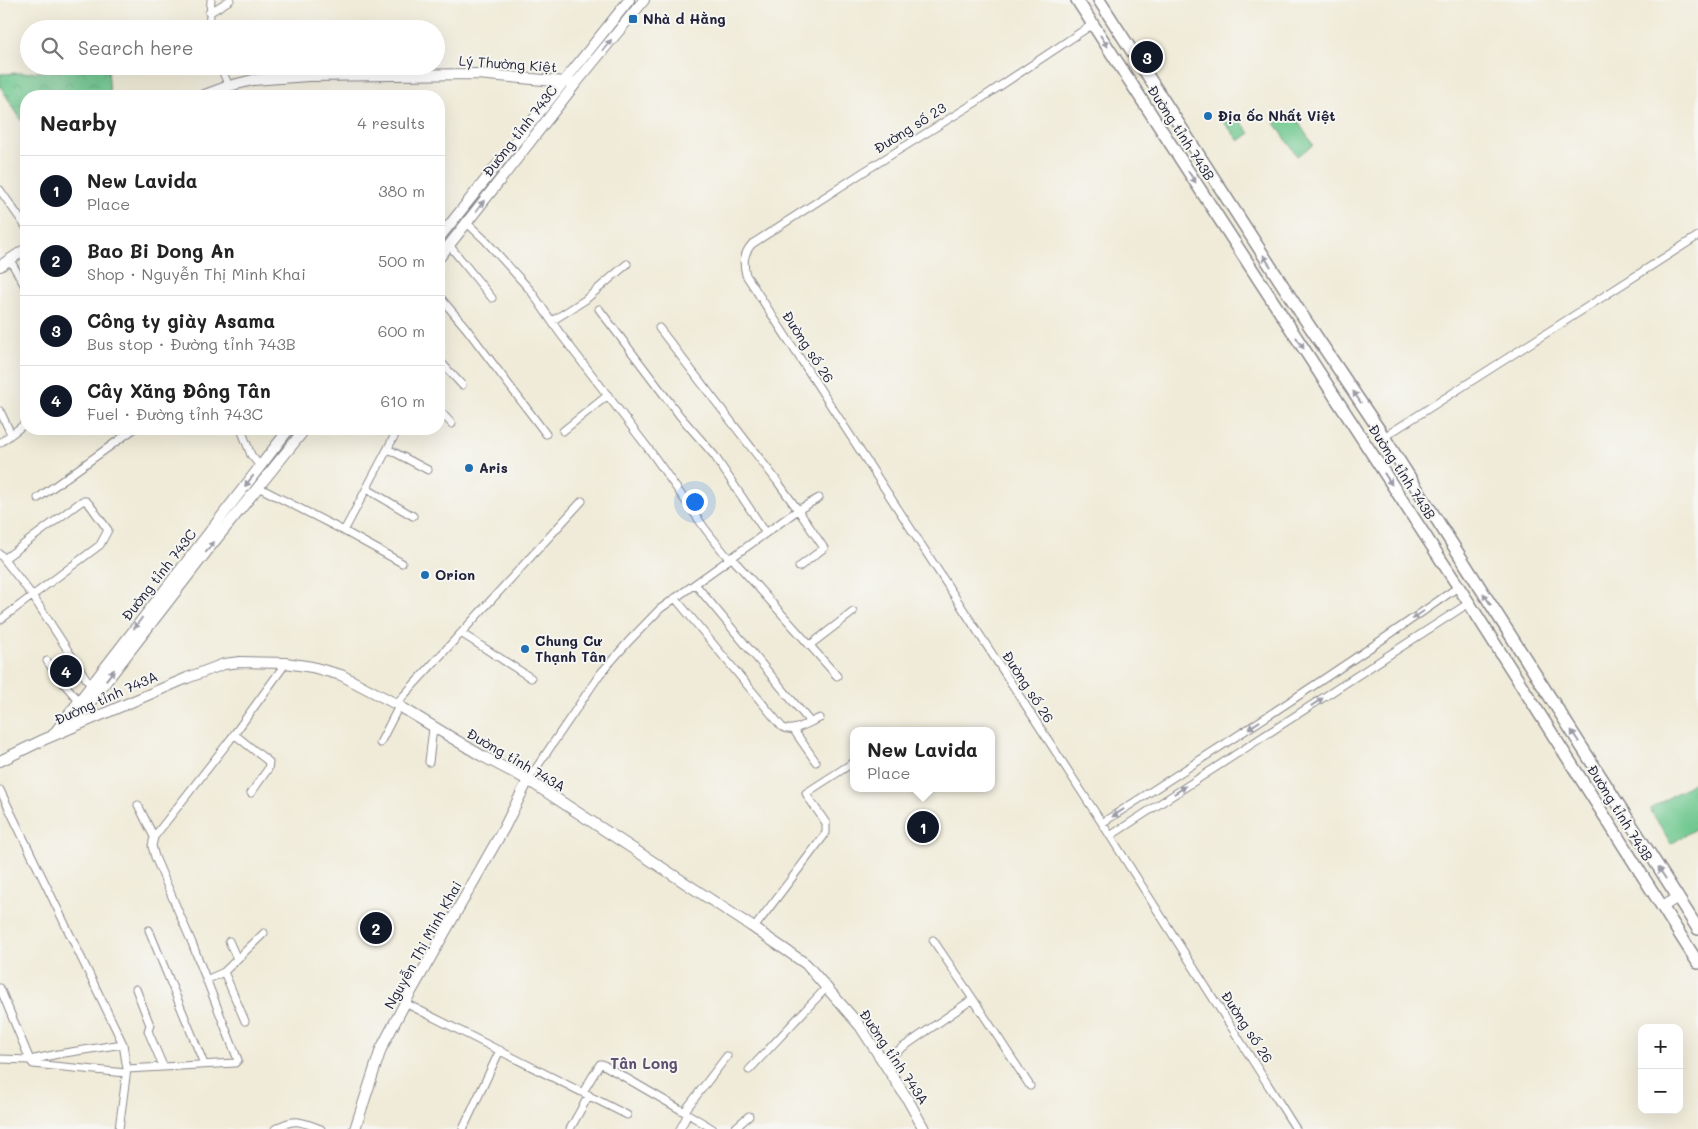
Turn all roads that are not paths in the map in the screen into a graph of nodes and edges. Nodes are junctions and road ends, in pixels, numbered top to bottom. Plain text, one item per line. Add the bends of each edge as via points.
1 (211, 0) edge
2 (230, 0) edge
3 (629, 0) edge
4 (644, 0) edge
5 (1077, 0) edge
6 (1099, 0) edge
7 (209, 13) junction
8 (209, 20) edge
9 (1093, 24) junction
10 (445, 74) edge
11 (221, 75) edge
12 (351, 75) edge
13 (562, 82) junction
14 (576, 82) junction
15 (222, 90) edge
16 (229, 90) edge
17 (0, 190) edge
18 (20, 218) edge
19 (467, 223) junction
20 (445, 230) edge
21 (1698, 236) edge
22 (449, 246) junction
23 (445, 251) edge
24 (20, 253) edge
25 (744, 257) joint
26 (10, 260) junction
27 (627, 264) dead end
28 (0, 266) edge
29 (20, 278) edge
30 (492, 298) dead end
31 (445, 303) edge
32 (599, 309) dead end
33 (1300, 312) junction
34 (552, 320) junction
35 (1286, 321) junction
36 (659, 328) dead end
37 (445, 367) edge
38 (462, 385) dead end
39 (608, 395) junction
40 (0, 411) edge
41 (445, 416) edge
42 (452, 424) dead end
43 (20, 427) edge
44 (563, 431) dead end
45 (11, 434) junction
46 (546, 434) dead end
47 (126, 435) edge
48 (244, 435) edge
49 (284, 435) edge
50 (300, 435) edge
51 (395, 435) edge
52 (1384, 437) junction
53 (0, 442) edge
54 (388, 449) junction
55 (260, 466) junction
56 (428, 470) dead end
57 (258, 488) junction
58 (367, 490) junction
59 (38, 498) dead end
60 (819, 498) dead end
61 (582, 501) dead end
62 (798, 510) junction
63 (413, 516) dead end
64 (344, 531) junction
65 (766, 533) junction
66 (2, 556) edge
67 (730, 558) junction
68 (402, 563) dead end
69 (799, 567) dead end
70 (695, 584) junction
71 (1458, 587) junction
72 (32, 595) junction
73 (675, 598) junction
74 (1469, 603) junction
75 (853, 612) dead end
76 (0, 620) edge
77 (461, 633) junction
78 (810, 645) junction
79 (47, 661) dead end
80 (286, 663) junction
81 (837, 676) dead end
82 (531, 678) dead end
83 (91, 686) junction
84 (80, 705) junction
85 (397, 705) junction
86 (1276, 711) junction
87 (98, 717) junction
88 (820, 718) dead end
89 (810, 722) junction
90 (1285, 722) junction
91 (70, 728) junction
92 (433, 728) junction
93 (793, 729) junction
94 (234, 734) junction
95 (50, 738) junction
96 (380, 743) dead end
97 (0, 761) edge
98 (429, 762) dead end
99 (816, 762) dead end
100 (850, 765) edge
101 (528, 780) junction
102 (0, 790) edge
103 (251, 793) dead end
104 (138, 805) dead end
105 (1102, 824) junction
106 (1110, 836) junction
107 (154, 837) junction
108 (1678, 897) junction
109 (1662, 907) junction
110 (754, 928) junction
111 (1698, 929) edge
112 (149, 930) dead end
113 (264, 933) dead end
114 (229, 940) dead end
115 (934, 940) dead end
116 (237, 959) junction
117 (1698, 963) edge
118 (224, 972) junction
119 (206, 980) junction
120 (827, 987) junction
121 (0, 988) edge
122 (136, 989) dead end
123 (974, 999) junction
124 (405, 1003) junction
125 (245, 1022) dead end
126 (123, 1044) junction
127 (500, 1050) junction
128 (727, 1056) dead end
129 (0, 1059) edge
130 (30, 1060) junction
131 (883, 1061) junction
132 (204, 1064) junction
133 (163, 1066) junction
134 (749, 1070) dead end
135 (127, 1071) junction
136 (1030, 1086) dead end
137 (586, 1094) junction
138 (686, 1113) junction
139 (627, 1114) dead end
140 (750, 1116) dead end
141 (119, 1129) edge
142 (275, 1129) edge
143 (322, 1129) edge
144 (355, 1129) edge
145 (463, 1129) edge
146 (570, 1129) edge
147 (680, 1129) edge
148 (714, 1129) edge
149 (734, 1129) edge
150 (924, 1129) edge
151 (1296, 1129) edge

1 - 7 street
2 - 7 street
3 - 13 main road, Đường tỉnh 743C
14 -> 4 main road, Đường tỉnh 743C
5 - 9 main road, Đường tỉnh 743B
33 -> 6 main road, Đường tỉnh 743B
7 - 8 street
9 - 25 street, Đường số 23 via 752,244
9 -> 35 main road, Đường tỉnh 743B
10 - 13 main road, Lý Thường Kiệt
11 - 15 street
12 - 16 main road, Lý Thường Kiệt via 268,78
13 - 14 main road, Lý Thường Kiệt
13 - 20 main road, Đường tỉnh 743C
19 -> 14 main road, Đường tỉnh 743C
17 - 18 street
19 - 22 main road, Đường tỉnh 743C
19 - 34 street via 531,291
21 - 52 street
22 - 23 main road, Đường tỉnh 743C
22 - 30 street
24 - 26 main road
25 - 105 street, Đường số 26 via 746,275
26 - 28 main road
26 - 29 street
27 - 34 street via 585,300
31 - 46 street
32 - 65 street via 680,416 714,455
33 - 35 main road
52 -> 33 main road, Đường tỉnh 743B
34 - 39 street
35 -> 71 main road, Đường tỉnh 743B
36 - 62 street
37 - 38 street
39 - 44 street
39 - 67 street
40 - 45 street
41 - 42 street
43 - 45 street
45 - 53 street
47 - 59 street
48 - 55 street
49 - 55 main road, Đường tỉnh 743C
50 - 57 main road, Đường tỉnh 743C
51 - 54 street
108 -> 52 main road, Đường tỉnh 743B
54 - 56 street
54 - 58 street
55 -> 83 main road, Đường tỉnh 743C
57 - 64 street
84 -> 57 main road, Đường tỉnh 743C
58 - 63 street
58 - 64 street
60 - 62 street
61 - 77 street
62 - 65 street
62 - 69 street via 824,548
64 - 68 street
65 - 67 street
66 - 72 street
66 - 72 street via 82,502 90,505 108,530 100,545
67 - 70 street
67 - 78 street
70 - 73 street
70 - 89 street
71 - 74 main road, Đường tỉnh 743B
71 -> 86 street
72 - 76 street
72 - 83 street
73 - 93 street via 782,727
73 - 101 street via 629,641 600,674
90 -> 74 street
74 - 109 main road, Đường tỉnh 743B
75 - 78 street
77 - 82 street
77 - 85 street
78 - 81 street
79 - 84 street
80 - 85 main road, Đường tỉnh 743A via 341,675
80 - 87 main road, Đường tỉnh 743A via 224,664
80 - 94 street
83 - 84 main road, Đường tỉnh 743C
84 - 87 main road
84 - 91 main road, Đường tỉnh 743C
84 - 95 main road, Đường tỉnh 743C
85 - 92 main road, Đường tỉnh 743A
85 - 96 street
86 - 90 street
86 -> 105 street
87 - 91 main road, Đường tỉnh 743A
88 - 89 street
89 - 93 street
106 -> 90 street
91 - 95 main road, Đường tỉnh 743A
92 - 98 street
92 - 101 main road, Đường tỉnh 743A
93 - 99 street
94 - 103 street via 269,762 268,769
94 - 107 street
95 - 97 main road, Đường tỉnh 743A
100 - 110 street via 806,793 826,823 826,833
101 - 110 main road, Đường tỉnh 743A
101 - 124 main road, Nguyễn Thị Minh Khai
102 - 126 street
104 - 107 street
105 - 106 street, Đường số 26
106 - 151 street, Đường số 26
107 - 119 street via 155,857
108 - 109 main road
108 - 111 main road, Đường tỉnh 743B
109 - 117 main road, Đường tỉnh 743B
110 - 120 main road, Đường tỉnh 743A via 806,964
112 - 132 street
113 - 116 street
114 - 116 street
115 - 123 street
116 - 118 street
118 - 119 street
118 - 125 street
119 - 132 street via 238,1060 235,1063
120 - 131 main road, Đường tỉnh 743A via 860,1026
120 - 134 street
121 - 130 street
122 - 133 street via 150,1025 148,1031
123 - 131 street
123 - 136 street
124 - 127 street
124 - 144 main road, Nguyễn Thị Minh Khai via 381,1049
126 - 130 street
126 - 135 street
127 - 137 street
127 - 145 street
128 - 138 street
129 - 130 street
130 - 135 street via 37,1065
131 - 150 main road, Đường tỉnh 743A
132 - 133 street
133 - 135 street
135 - 141 street
137 - 138 street via 602,1064
137 - 139 street
137 - 146 street
138 - 147 street
138 - 148 street
140 - 149 street
142 - 143 street via 287,1122 298,1121

